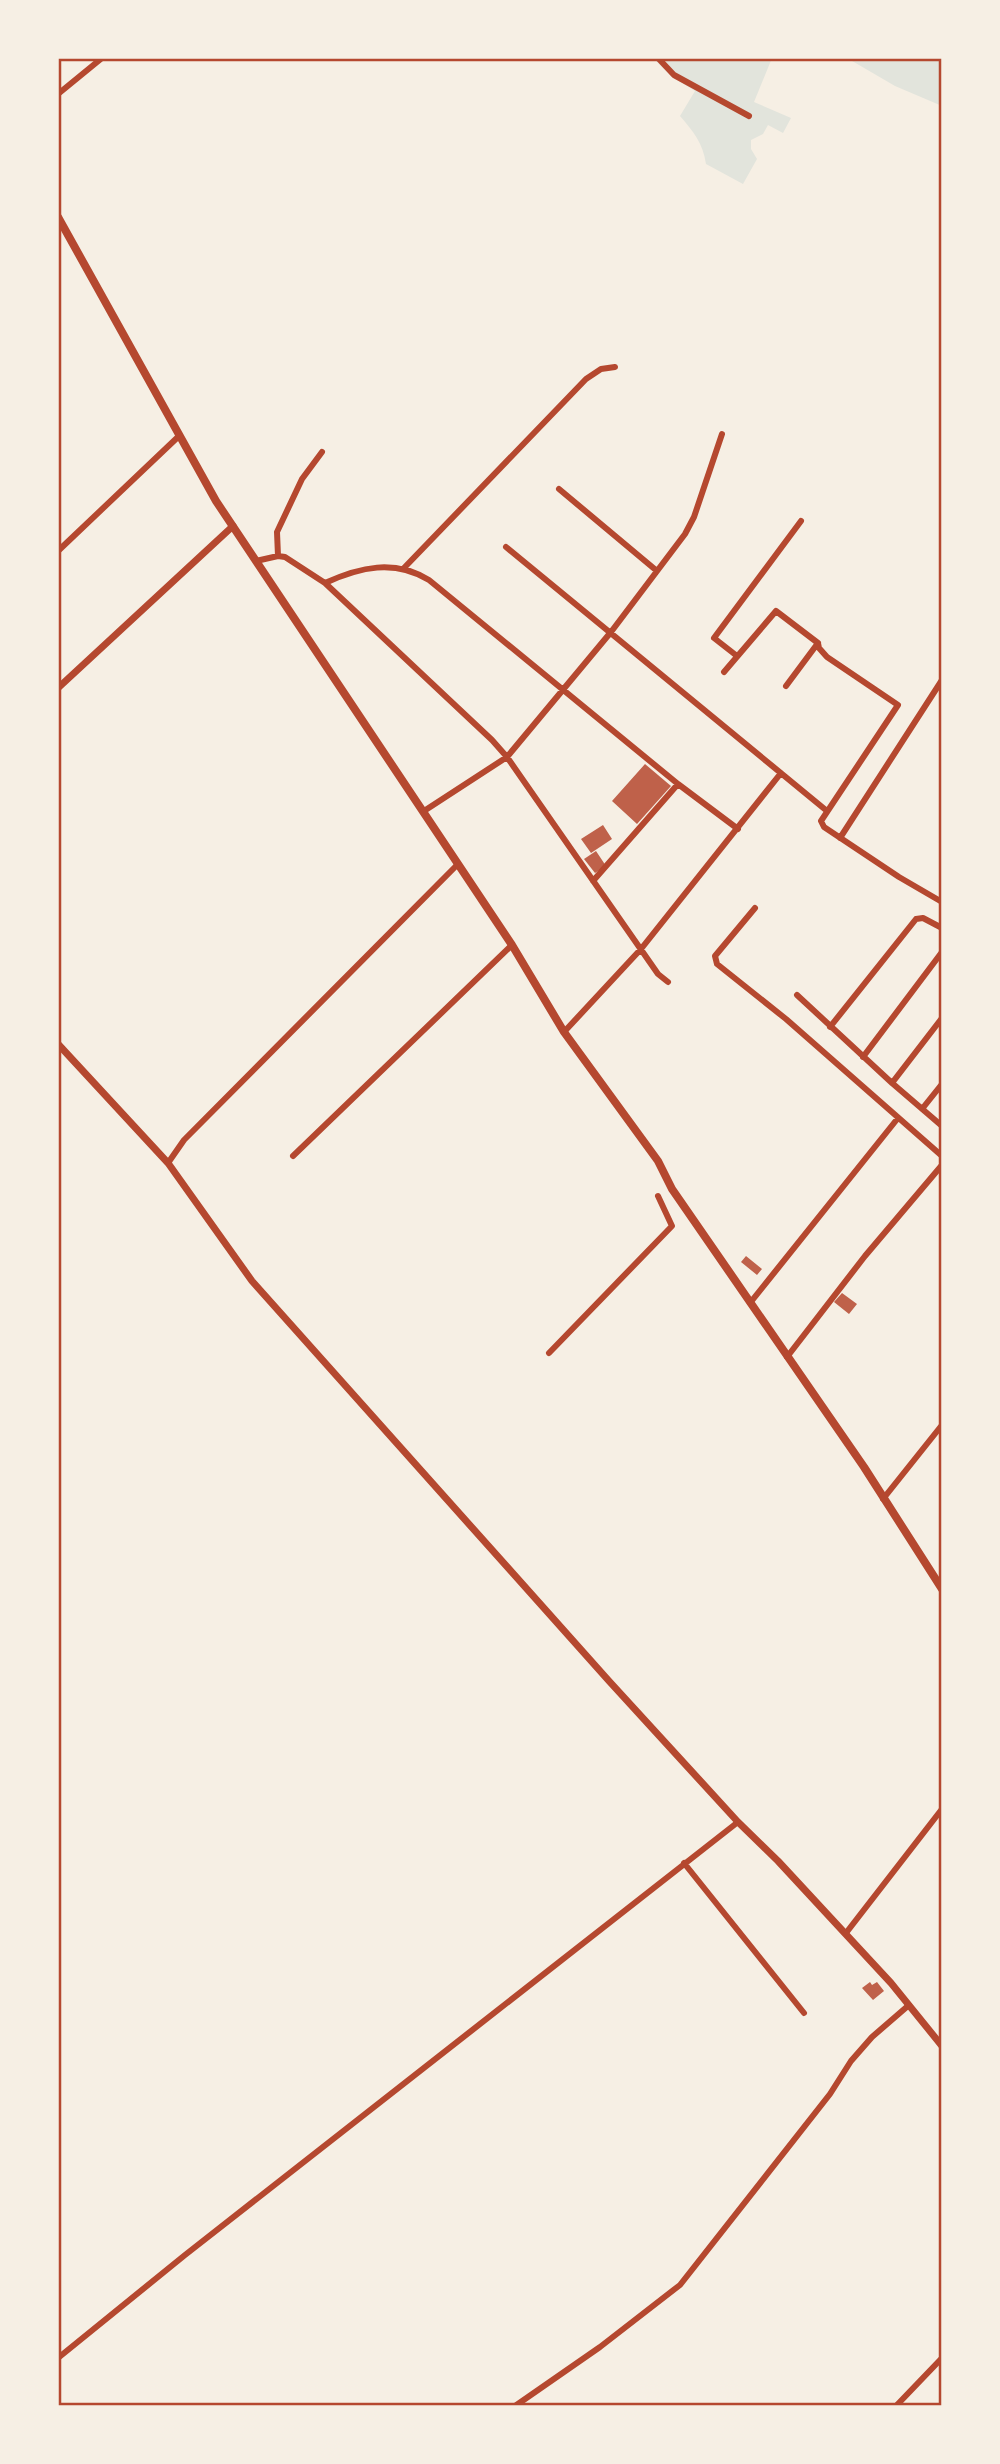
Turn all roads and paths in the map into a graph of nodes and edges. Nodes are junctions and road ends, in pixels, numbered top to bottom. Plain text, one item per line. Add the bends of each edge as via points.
1 (102, 58) edge
2 (658, 58) edge
3 (58, 94) edge
4 (750, 116) dead end
5 (58, 217) edge
6 (615, 368) dead end
7 (722, 434) dead end
8 (180, 436) junction
9 (322, 452) dead end
10 (559, 489) dead end
11 (801, 521) dead end
12 (233, 526) junction
13 (506, 547) dead end
14 (58, 551) edge
15 (278, 556) junction
16 (256, 561) junction
17 (403, 569) junction
18 (657, 571) junction
19 (325, 583) junction
20 (611, 632) junction
21 (818, 643) junction
22 (737, 656) junction
23 (724, 672) dead end
24 (942, 680) edge
25 (786, 685) dead end
26 (58, 688) edge
27 (563, 690) junction
28 (508, 757) junction
29 (781, 773) junction
30 (678, 785) junction
31 (424, 811) junction
32 (827, 811) junction
33 (738, 829) junction
34 (840, 838) junction
35 (457, 865) junction
36 (593, 881) junction
37 (942, 902) edge
38 (755, 908) dead end
39 (942, 929) edge
40 (512, 945) junction
41 (641, 949) junction
42 (942, 952) edge
43 (668, 982) dead end
44 (797, 995) dead end
45 (942, 1018) edge
46 (830, 1027) junction
47 (564, 1032) junction
48 (58, 1044) edge
49 (863, 1057) junction
50 (892, 1083) junction
51 (942, 1084) edge
52 (922, 1109) junction
53 (898, 1118) junction
54 (942, 1126) edge
55 (293, 1156) dead end
56 (942, 1156) edge
57 (168, 1163) junction
58 (942, 1164) edge
59 (658, 1196) dead end
60 (750, 1303) junction
61 (549, 1353) dead end
62 (787, 1357) junction
63 (942, 1425) edge
64 (883, 1499) junction
65 (942, 1589) edge
66 (942, 1809) edge
67 (738, 1822) junction
68 (684, 1863) junction
69 (846, 1933) junction
70 (909, 2005) junction
71 (804, 2013) dead end
72 (942, 2046) edge
73 (58, 2358) edge
74 (942, 2358) edge
75 (515, 2406) edge
76 (895, 2406) edge

1 - 3 street
2 - 4 street via 674,75
5 - 8 main road
6 - 17 street via 601,369 586,379
7 - 18 street via 694,517
8 - 12 main road
8 - 14 street
9 - 15 street via 302,479 277,533
10 - 18 street
11 - 22 street via 715,638
12 - 16 main road
12 - 26 street
13 - 20 street
15 - 16 street
15 - 19 street via 291,559
16 - 31 main road
17 - 19 street via 366,567
17 - 27 street via 440,588
18 - 20 street
19 - 28 street
20 - 27 street
20 - 29 street
21 - 22 street via 776,611
21 - 25 street
21 - 32 street via 827,657 898,705
22 - 23 street
24 - 34 street
27 - 28 street
27 - 30 street
28 - 31 street
28 - 36 street
29 - 32 street
29 - 33 street
30 - 33 street
30 - 36 street
31 - 35 main road
32 - 34 street via 821,821
33 - 41 street
34 - 37 street
35 - 40 main road
35 - 57 street via 184,1140
36 - 41 street
38 - 53 street via 715,961
39 - 46 street via 916,919
40 - 47 main road
40 - 55 street
41 - 43 street
41 - 47 street
42 - 49 street
44 - 46 street
45 - 50 street
46 - 49 street
47 - 60 main road via 658,1161
48 - 57 street
49 - 50 street
50 - 52 street
51 - 52 street
52 - 54 street
53 - 56 street
53 - 60 street
57 - 67 street via 252,1281
58 - 62 street
59 - 61 street via 672,1226
60 - 62 main road
62 - 64 main road
63 - 64 street
64 - 65 main road
66 - 69 street
67 - 68 street
67 - 69 street
68 - 71 street
68 - 73 street
69 - 70 street
70 - 72 street
70 - 75 street via 851,2061 680,2285
74 - 76 street

